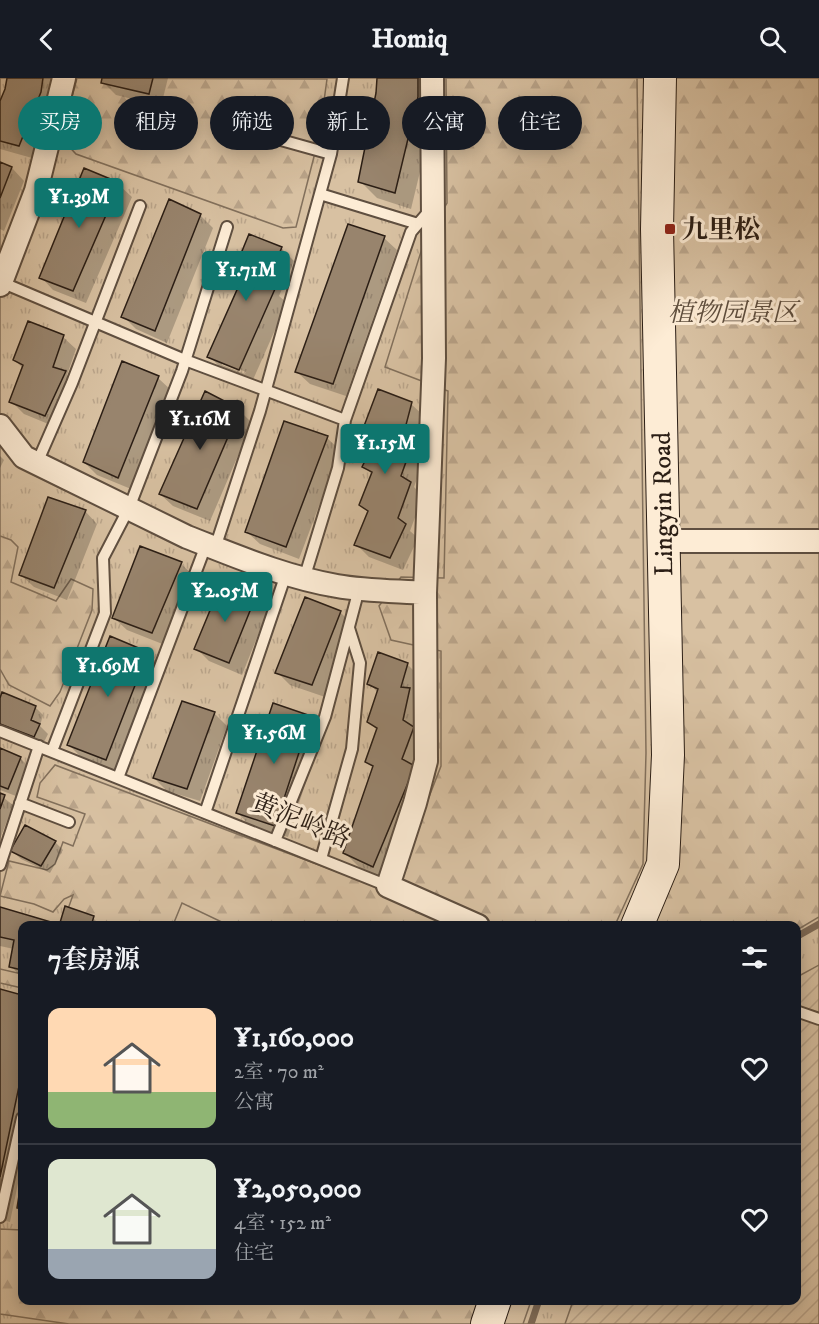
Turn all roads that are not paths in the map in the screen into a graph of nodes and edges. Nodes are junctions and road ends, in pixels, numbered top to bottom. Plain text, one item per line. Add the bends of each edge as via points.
1 (64, 78) edge
2 (343, 78) edge
3 (432, 78) edge
4 (660, 78) edge
5 (294, 144) edge
6 (331, 154) junction
7 (320, 194) junction
8 (140, 206) dead end
9 (425, 216) junction
10 (227, 227) dead end
11 (1, 284) edge
12 (96, 322) junction
13 (185, 360) junction
14 (266, 391) junction
15 (345, 420) junction
16 (0, 426) edge
17 (37, 463) junction
18 (129, 508) junction
19 (663, 541) junction
20 (819, 541) edge
21 (210, 546) junction
22 (295, 576) junction
23 (359, 588) junction
24 (424, 593) junction
25 (349, 627) junction
26 (0, 731) edge
27 (39, 746) junction
28 (52, 751) junction
29 (118, 778) junction
30 (20, 803) junction
31 (205, 813) junction
32 (69, 822) dead end
33 (275, 841) junction
34 (321, 859) junction
35 (0, 865) edge
36 (388, 886) junction
37 (467, 921) edge
38 (639, 921) edge
39 (801, 1013) edge
40 (819, 1019) edge
41 (18, 1136) edge
42 (0, 1217) edge
43 (493, 1305) edge
44 (487, 1324) edge

1 - 11 street via 36,191
2 - 6 lane
3 - 9 street
4 - 19 main road, Lingyin Road via 657,229
5 - 6 lane
6 - 7 lane
7 - 9 lane
7 - 14 lane
8 - 12 lane
9 - 15 lane via 411,232
9 - 24 street via 434,358
10 - 13 lane
11 - 12 lane
12 - 13 lane
12 - 17 lane
13 - 14 lane
13 - 18 lane
14 - 15 lane
14 - 21 lane
15 - 22 lane via 338,468
16 - 17 street via 24,457
17 - 18 street
18 - 21 street
18 - 28 lane via 103,558 105,613
19 - 20 street
19 - 38 main road, Lingyin Road via 668,755 663,864
21 - 22 street
21 - 29 lane
22 - 23 street
22 - 31 lane
23 - 24 street
23 - 25 lane
24 - 36 street via 426,761
25 - 33 lane via 325,717
25 - 34 lane via 360,663 352,749
26 - 27 lane, 黄泥岭路
27 - 28 lane, 黄泥岭路
27 - 30 lane
28 - 29 lane, 黄泥岭路
29 - 31 lane, 黄泥岭路
30 - 32 lane
30 - 35 lane
31 - 33 lane, 黄泥岭路
33 - 34 lane, 黄泥岭路
34 - 36 lane, 黄泥岭路
36 - 37 street, 黄泥岭路
39 - 40 lane
41 - 42 lane
43 - 44 main road

